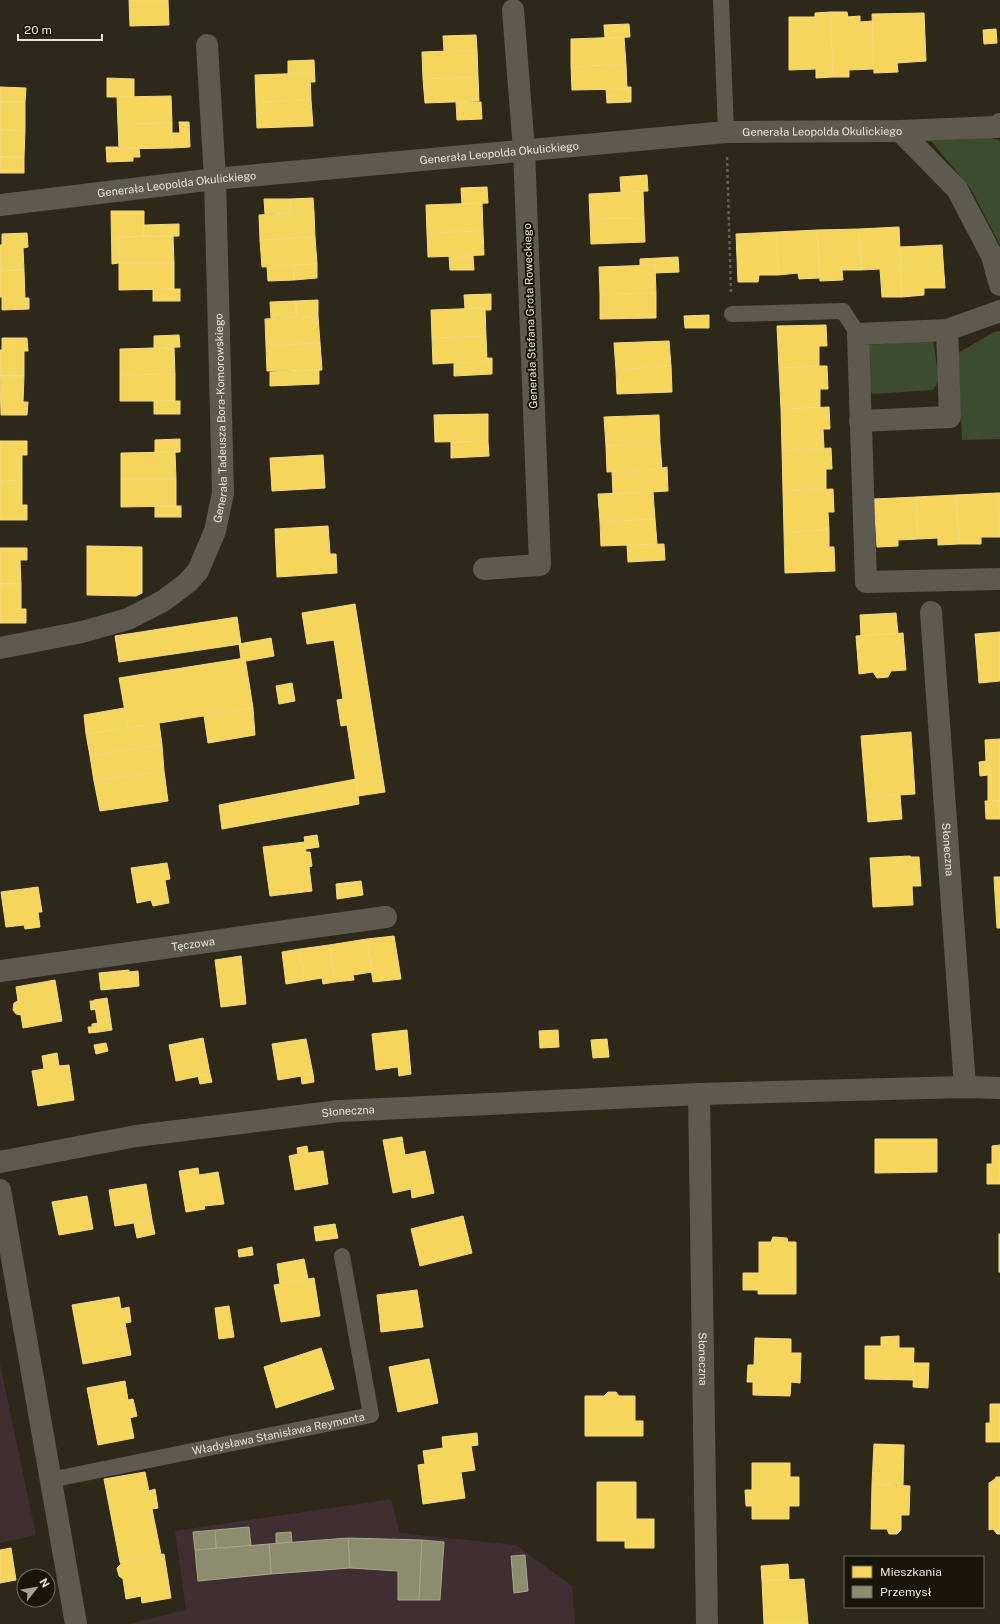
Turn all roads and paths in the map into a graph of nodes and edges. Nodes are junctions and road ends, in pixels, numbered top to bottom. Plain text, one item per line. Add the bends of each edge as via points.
1 (721, 0) edge
2 (513, 10) dead end
3 (207, 45) dead end
4 (1000, 124) edge
5 (900, 131) junction
6 (726, 132) junction
7 (524, 150) junction
8 (215, 179) junction
9 (0, 205) edge
10 (1000, 285) edge
11 (1000, 310) edge
12 (732, 314) joint
13 (947, 330) junction
14 (858, 334) junction
15 (860, 421) junction
16 (484, 569) dead end
17 (1000, 579) edge
18 (931, 612) dead end
19 (0, 648) edge
20 (386, 917) dead end
21 (0, 972) edge
22 (965, 1087) junction
23 (1000, 1088) edge
24 (699, 1094) junction
25 (0, 1162) edge
26 (0, 1190) edge
27 (342, 1256) dead end
28 (50, 1480) junction
29 (76, 1624) edge
30 (707, 1624) edge

1 - 6 lane
2 - 7 street, Generała Stefana Grota Roweckiego
3 - 8 street, Generała Tadeusza Bora-Komorowskiego
4 - 5 street, Generała Leopolda Okulickiego via 997,127
5 - 6 street, Generała Leopolda Okulickiego
5 - 10 street via 957,188 992,256
6 - 7 street, Generała Leopolda Okulickiego
6 - 12 path
7 - 8 street, Generała Leopolda Okulickiego
7 - 16 street, Generała Stefana Grota Roweckiego via 540,565
8 - 9 street, Generała Leopolda Okulickiego
8 - 19 street, Generała Tadeusza Bora-Komorowskiego via 223,493 215,530 198,571 188,584 163,601 128,619 82,632
11 - 13 street
12 - 14 lane via 843,311
13 - 14 street
13 - 15 street via 950,417
14 - 15 street
15 - 17 street via 866,582
18 - 22 street, Słoneczna
20 - 21 street, Tęczowa
22 - 23 street, Słoneczna
22 - 24 street, Słoneczna
24 - 25 street, Słoneczna via 339,1111 136,1136
24 - 30 street, Słoneczna
26 - 28 street
27 - 28 lane, Władysława Stanisława Reymonta via 371,1415
28 - 29 street

